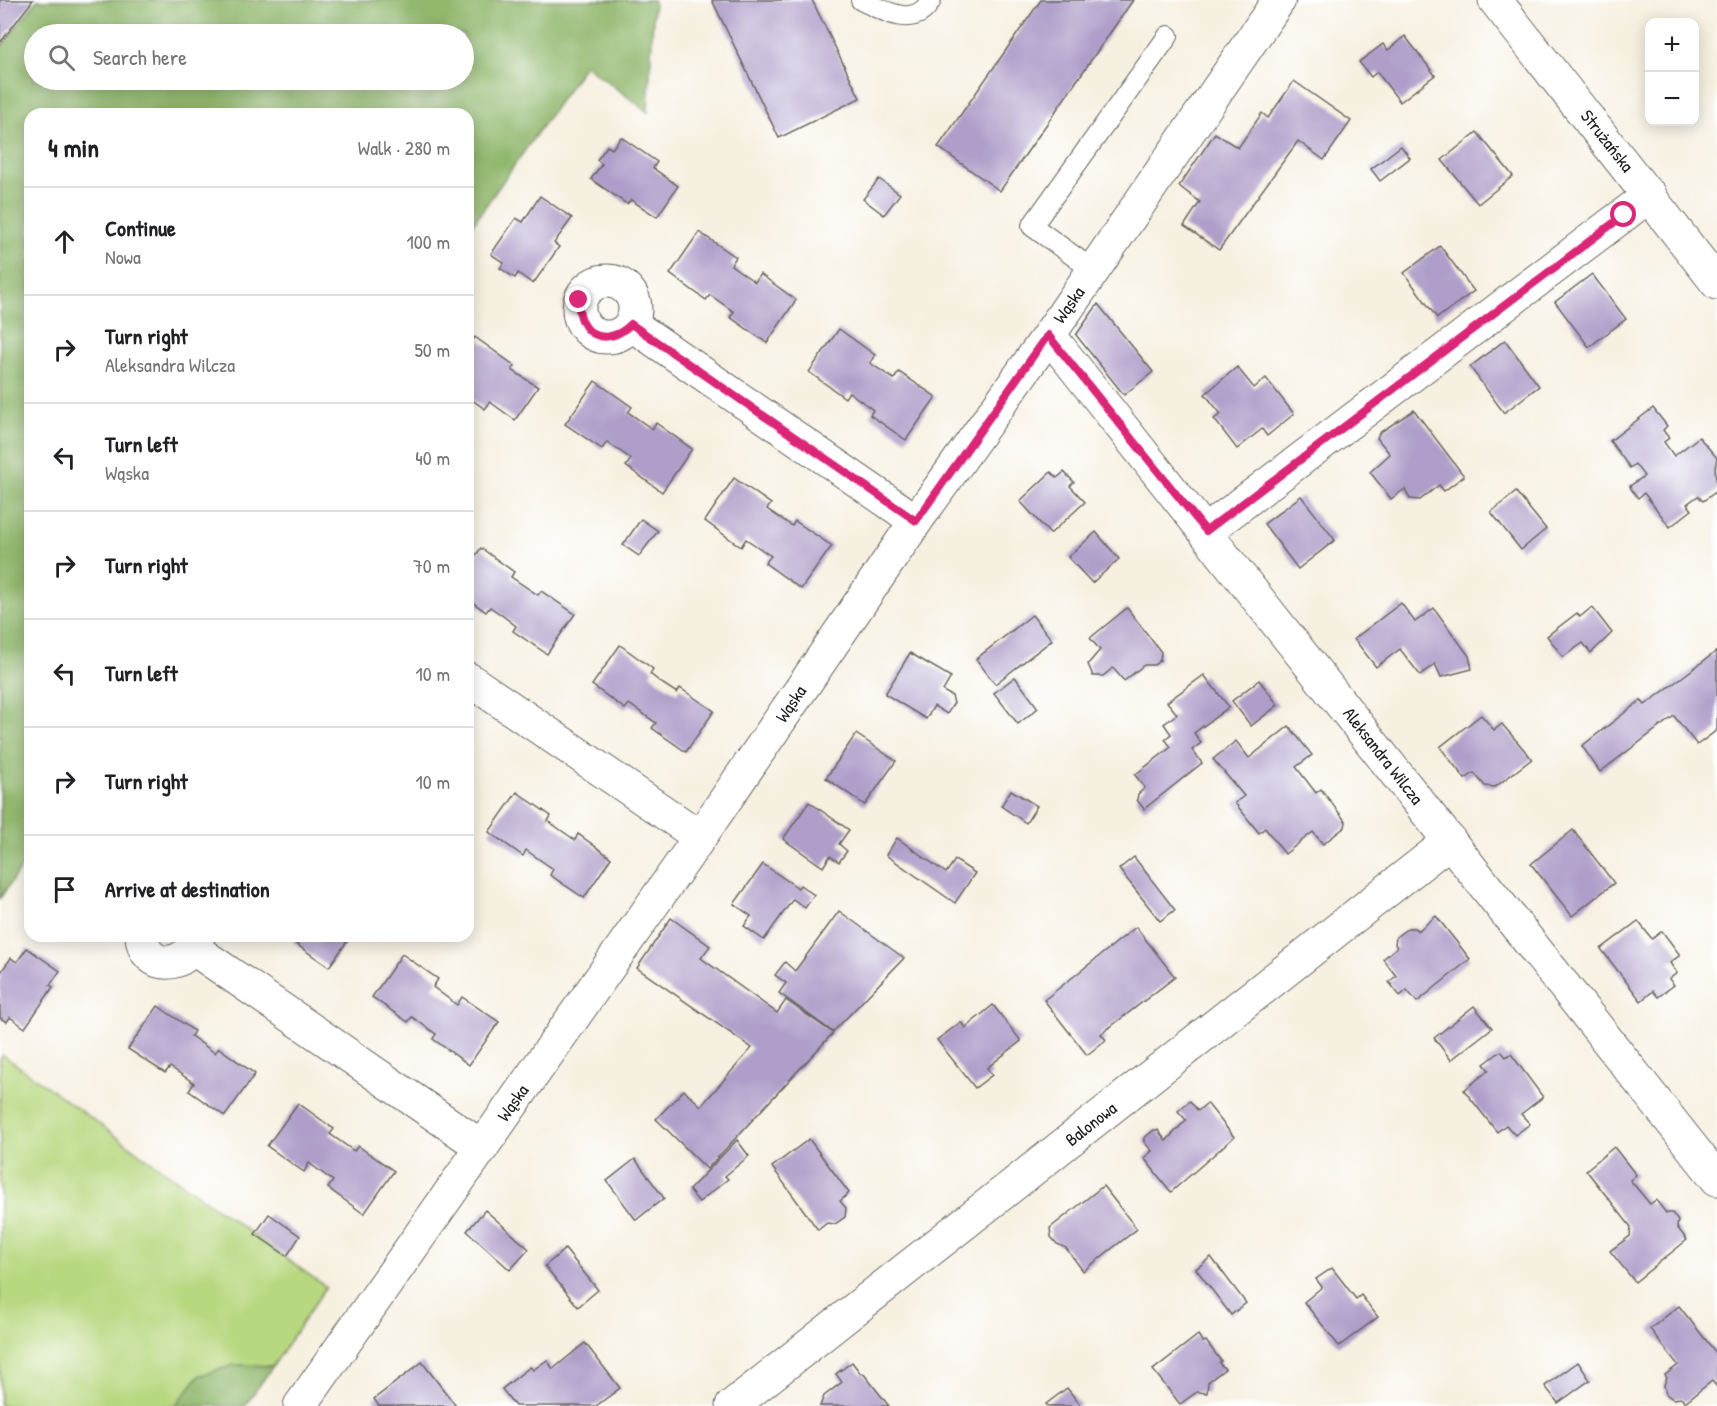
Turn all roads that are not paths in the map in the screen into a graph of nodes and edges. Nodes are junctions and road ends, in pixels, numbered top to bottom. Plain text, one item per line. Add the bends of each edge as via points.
1 (861, 0) edge
2 (931, 0) edge
3 (1279, 0) edge
4 (1495, 0) edge
5 (1168, 36) dead end
6 (1650, 195) junction
7 (1093, 270) junction
8 (1717, 283) edge
9 (631, 324) dead end
10 (1048, 335) junction
11 (916, 521) junction
12 (1206, 531) junction
13 (474, 683) edge
14 (700, 837) junction
15 (1450, 841) junction
16 (144, 942) edge
17 (196, 942) edge
18 (482, 1147) junction
19 (1717, 1179) edge
20 (300, 1406) edge
21 (732, 1406) edge

1 - 2 lane via 894,15 912,17
3 - 7 street, Wąska
4 - 6 street, Strużańska
5 - 7 lane via 1032,226
6 - 8 street, Strużańska
6 - 12 street
7 - 10 street, Wąska
9 - 11 street
10 - 11 street, Wąska
10 - 12 street, Aleksandra Wilcza
11 - 14 street, Wąska
12 - 15 street, Aleksandra Wilcza
13 - 14 street
14 - 18 street, Wąska
15 - 19 street, Aleksandra Wilcza
15 - 21 street, Balonowa
16 - 17 street via 147,952 158,961 172,963 185,959
17 - 18 street
18 - 20 street, Wąska

